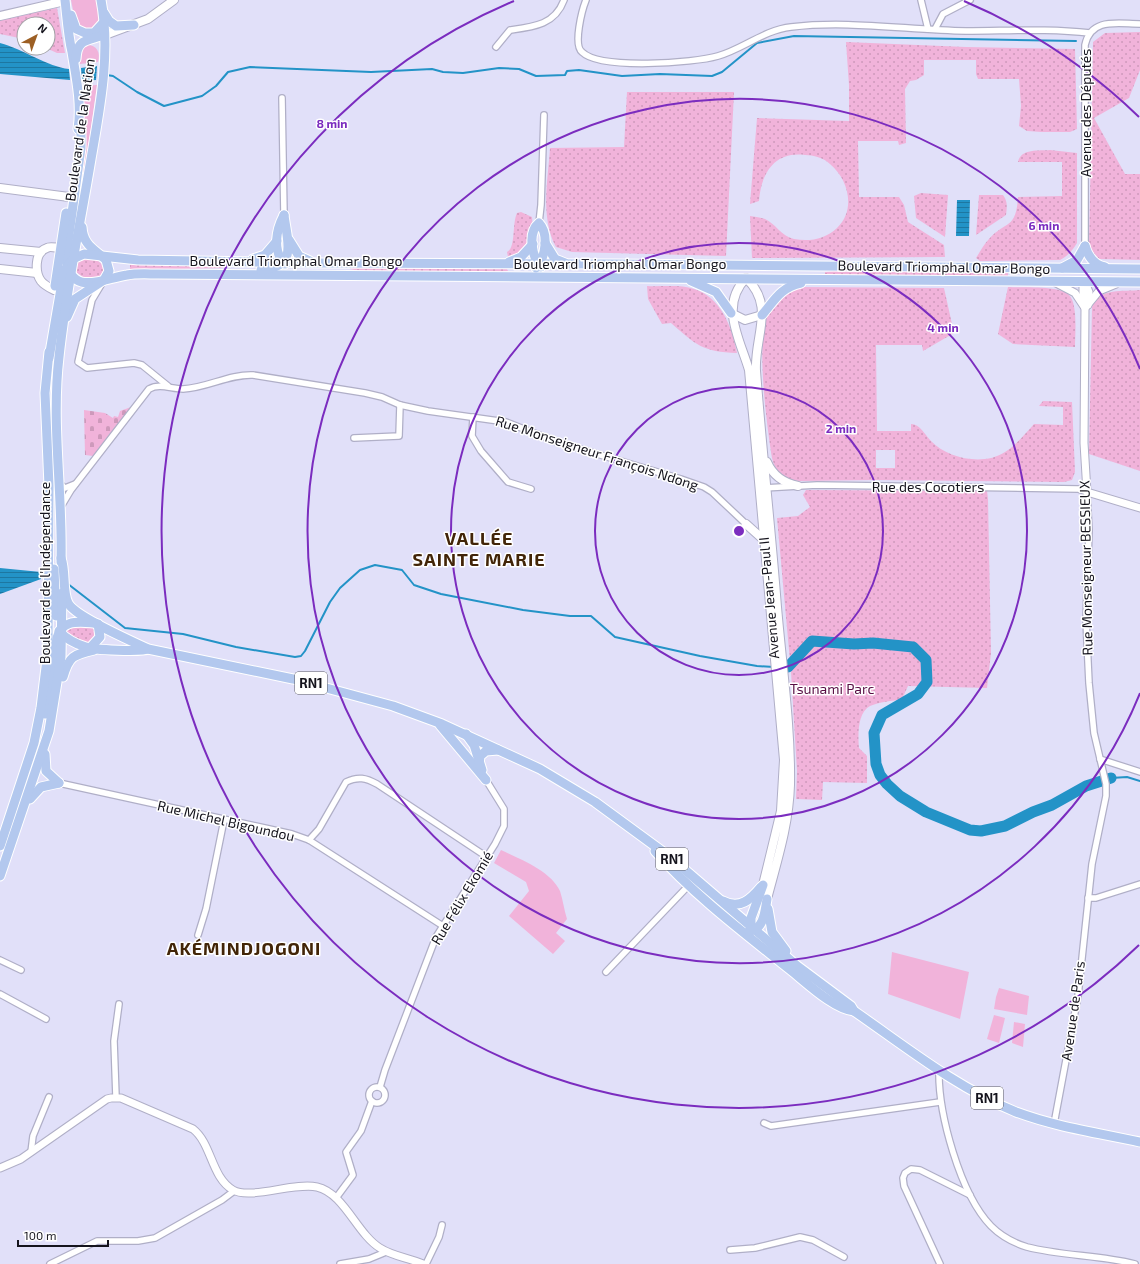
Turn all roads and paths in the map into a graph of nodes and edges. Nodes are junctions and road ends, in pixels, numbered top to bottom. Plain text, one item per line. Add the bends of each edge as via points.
1 (66, 0) edge
2 (100, 0) edge
3 (174, 0) edge
4 (564, 0) edge
5 (586, 0) edge
6 (921, 0) edge
7 (970, 0) edge
8 (103, 11) junction
9 (0, 16) edge
10 (104, 22) junction
11 (1140, 24) edge
12 (134, 25) junction
13 (928, 29) junction
14 (935, 29) junction
15 (1090, 33) junction
16 (105, 35) junction
17 (90, 40) junction
18 (496, 48) dead end
19 (104, 60) junction
20 (76, 68) junction
21 (282, 98) dead end
22 (544, 115) dead end
23 (79, 125) junction
24 (0, 188) edge
25 (69, 197) junction
26 (284, 215) junction
27 (81, 216) junction
28 (539, 223) junction
29 (289, 240) junction
30 (276, 241) junction
31 (545, 241) junction
32 (533, 244) junction
33 (1085, 246) junction
34 (0, 248) edge
35 (60, 248) junction
36 (41, 252) junction
37 (101, 256) junction
38 (128, 259) junction
39 (246, 261) junction
40 (57, 262) joint
41 (283, 262) junction
42 (317, 263) junction
43 (501, 263) junction
44 (71, 264) junction
45 (653, 264) junction
46 (539, 265) junction
47 (570, 265) junction
48 (838, 266) junction
49 (1006, 268) junction
50 (0, 269) edge
51 (1061, 269) junction
52 (1112, 269) junction
53 (1140, 269) edge
54 (37, 273) junction
55 (176, 274) junction
56 (1140, 274) edge
57 (126, 275) junction
58 (366, 276) junction
59 (470, 276) junction
60 (606, 278) junction
61 (669, 278) junction
62 (746, 278) junction
63 (814, 280) junction
64 (105, 281) junction
65 (1052, 282) junction
66 (1086, 282) junction
67 (1124, 282) junction
68 (1140, 282) edge
69 (54, 290) junction
70 (1085, 308) junction
71 (731, 313) junction
72 (762, 315) junction
73 (62, 326) junction
74 (49, 358) junction
75 (174, 388) junction
76 (400, 405) junction
77 (473, 417) junction
78 (354, 438) dead end
79 (764, 454) junction
80 (59, 483) junction
81 (75, 484) junction
82 (798, 486) junction
83 (764, 488) junction
84 (531, 490) dead end
85 (1087, 492) junction
86 (49, 504) junction
87 (1140, 508) edge
88 (60, 509) junction
89 (763, 517) junction
90 (746, 524) junction
91 (765, 541) junction
92 (60, 575) junction
93 (61, 594) junction
94 (98, 624) junction
95 (61, 631) junction
96 (111, 631) junction
97 (93, 648) junction
98 (108, 649) junction
99 (148, 649) junction
100 (779, 667) junction
101 (56, 697) junction
102 (437, 722) junction
103 (470, 738) junction
104 (45, 746) junction
105 (499, 750) junction
106 (1100, 759) junction
107 (475, 763) junction
108 (28, 765) junction
109 (1140, 772) edge
110 (486, 780) joint
111 (59, 783) junction
112 (1106, 784) joint
113 (25, 806) junction
114 (224, 820) junction
115 (308, 840) junction
116 (0, 846) edge
117 (487, 857) junction
118 (0, 876) edge
119 (763, 884) junction
120 (1140, 884) edge
121 (693, 885) junction
122 (713, 895) junction
123 (1088, 898) junction
124 (767, 899) junction
125 (442, 926) junction
126 (752, 930) junction
127 (198, 935) dead end
128 (0, 960) edge
129 (21, 970) dead end
130 (606, 972) dead end
131 (799, 977) junction
132 (818, 982) junction
133 (0, 994) edge
134 (119, 1004) dead end
135 (854, 1011) junction
136 (46, 1019) dead end
137 (939, 1070) junction
138 (380, 1087) junction
139 (49, 1097) dead end
140 (116, 1097) junction
141 (372, 1101) junction
142 (940, 1102) junction
143 (764, 1123) dead end
144 (1054, 1124) junction
145 (1140, 1142) edge
146 (31, 1152) junction
147 (0, 1168) edge
148 (234, 1191) junction
149 (970, 1196) junction
150 (336, 1198) junction
151 (442, 1225) dead end
152 (730, 1250) dead end
153 (386, 1252) junction
154 (844, 1257) dead end
155 (50, 1264) edge
156 (340, 1264) edge
157 (423, 1264) edge
158 (426, 1264) edge
159 (940, 1264) edge
160 (1135, 1264) edge

1 - 9 main road
1 - 10 main road via 78,31 94,33
1 - 20 main road, Boulevard de la Nation
2 - 8 main road, Boulevard de la Nation
3 - 12 main road via 159,12
4 - 18 street via 556,15 549,21 527,29 510,30
5 - 13 street via 579,29 578,47 581,52 587,56 626,62 686,62 712,58 766,34 791,27 838,24
6 - 13 street
7 - 14 street via 943,14
8 - 10 main road, Boulevard de la Nation
8 - 12 main road via 114,25
10 - 16 main road, Boulevard de la Nation
11 - 15 street, Avenue des Députés via 1101,25
12 - 16 main road
13 - 14 street
14 - 15 street
15 - 33 street, Avenue des Députés via 1085,45
16 - 17 main road
16 - 19 main road, Boulevard de la Nation
17 - 19 main road via 100,46
17 - 20 main road via 77,47
19 - 27 main road, Boulevard de la Nation via 95,138
20 - 23 main road, Boulevard de la Nation
21 - 26 street
22 - 28 street
23 - 25 main road, Boulevard de la Nation
23 - 44 main road via 80,148 66,251
24 - 25 main road
25 - 35 main road, Boulevard de la Nation
26 - 29 main road
26 - 30 main road
27 - 37 main road via 84,240
27 - 44 main road, Boulevard de la Nation
28 - 31 main road
28 - 32 main road via 534,229
29 - 41 main road via 287,255
29 - 42 main road via 299,256
30 - 39 main road via 262,256
30 - 41 main road via 278,256
31 - 46 main road
31 - 47 main road via 555,259
32 - 43 main road via 519,259
32 - 46 main road via 534,258
33 - 51 main road via 1077,260
33 - 52 main road via 1094,262
34 - 36 main road
35 - 36 main road via 47,247
35 - 40 main road, Boulevard de la Nation
36 - 54 main road via 37,260
37 - 38 main road, Boulevard Triomphal Omar Bongo
37 - 44 main road via 84,254
37 - 64 main road via 109,266
38 - 39 main road, Boulevard Triomphal Omar Bongo
38 - 57 main road
39 - 41 main road, Boulevard Triomphal Omar Bongo
40 - 69 main road, Boulevard de l'Indépendance
41 - 42 main road, Boulevard Triomphal Omar Bongo
41 - 55 main road via 268,270
41 - 58 main road via 294,269 345,271
42 - 43 main road, Boulevard Triomphal Omar Bongo
43 - 46 main road, Boulevard Triomphal Omar Bongo
44 - 64 main road via 79,281
44 - 73 main road, Boulevard de l'Indépendance
44 - 74 main road via 64,270 61,279
45 - 47 main road, Boulevard Triomphal Omar Bongo
45 - 48 main road, Boulevard Triomphal Omar Bongo
45 - 62 main road via 674,268 731,271
46 - 47 main road, Boulevard Triomphal Omar Bongo
46 - 59 main road via 524,272
46 - 60 main road via 550,272 584,273
48 - 49 main road, Boulevard Triomphal Omar Bongo
48 - 62 main road via 812,271 762,271
49 - 51 main road, Boulevard Triomphal Omar Bongo
49 - 66 main road via 1022,272 1072,274
50 - 54 main road
51 - 52 main road, Boulevard Triomphal Omar Bongo
52 - 53 main road, Boulevard Triomphal Omar Bongo
54 - 69 main road via 42,282
55 - 57 main road, Boulevard Triomphal Omar Bongo
55 - 58 main road, Boulevard Triomphal Omar Bongo
56 - 66 main road via 1098,274
57 - 64 main road, Boulevard Triomphal Omar Bongo
58 - 59 main road, Boulevard Triomphal Omar Bongo
59 - 60 main road, Boulevard Triomphal Omar Bongo
60 - 61 main road, Boulevard Triomphal Omar Bongo
61 - 62 main road, Boulevard Triomphal Omar Bongo
61 - 71 main road via 696,283 712,290
62 - 63 main road, Boulevard Triomphal Omar Bongo
62 - 71 main road via 735,296
62 - 72 main road, Avenue Jean-Paul II via 760,297
63 - 65 main road, Boulevard Triomphal Omar Bongo
63 - 72 main road via 794,284 783,290
64 - 73 main road via 75,300
64 - 75 street via 95,294 78,362 87,368 139,364 162,383
65 - 66 main road, Boulevard Triomphal Omar Bongo
65 - 70 street via 1072,290
66 - 67 main road, Boulevard Triomphal Omar Bongo
66 - 70 street, Rue Monseigneur BESSIEUX
67 - 68 main road, Boulevard Triomphal Omar Bongo
67 - 70 street via 1101,289
69 - 74 main road, Boulevard de l'Indépendance
70 - 85 street, Rue Monseigneur BESSIEUX via 1084,443
71 - 72 main road via 745,320
71 - 83 main road, Avenue Jean-Paul II via 749,370
72 - 79 main road, Avenue Jean-Paul II via 756,370
73 - 80 main road, Boulevard de l'Indépendance via 55,412
74 - 86 main road, Boulevard de l'Indépendance via 45,403
75 - 76 street, Rue Monseigneur François Ndong via 183,389 253,375 365,393
75 - 81 street, Rue Monseigneur François Ndong via 160,386 149,389
76 - 77 street, Rue Monseigneur François Ndong
76 - 78 street via 399,436
77 - 84 street via 472,436 481,451 508,482
77 - 90 street, Rue Monseigneur François Ndong via 506,422 556,442 704,487
79 - 82 main road via 771,470 778,477 784,482
79 - 83 main road, Avenue Jean-Paul II
80 - 81 street via 65,488
80 - 88 main road, Boulevard de l'Indépendance
81 - 88 street, Rue Monseigneur François Ndong
82 - 83 street, Rue des Cocotiers
82 - 85 street, Rue des Cocotiers via 1056,488
83 - 89 main road, Avenue Jean-Paul II
83 - 100 main road, Avenue Jean-Paul II
85 - 87 street
85 - 106 street, Rue Monseigneur BESSIEUX via 1087,643 1092,714
86 - 92 main road
86 - 108 main road, Boulevard de l'Indépendance via 48,651 41,708
88 - 92 main road, Boulevard de l'Indépendance
89 - 90 main road via 757,525
89 - 91 main road, Avenue Jean-Paul II
90 - 91 main road
91 - 100 main road, Avenue Jean-Paul II
92 - 93 main road, Boulevard de l'Indépendance
93 - 94 main road via 73,609
93 - 95 main road, Boulevard de l'Indépendance
94 - 95 main road, RN1 via 71,622
94 - 96 main road, RN1
94 - 97 main road via 100,637
95 - 97 main road, RN1 via 76,643
95 - 101 main road, Boulevard de l'Indépendance
95 - 108 main road via 56,640 43,725 34,755
96 - 98 main road
96 - 99 main road, RN1
97 - 98 main road, RN1
97 - 101 main road via 70,659
98 - 99 main road, RN1
99 - 102 main road, RN1 via 326,687 393,706
100 - 119 main road, Avenue Jean-Paul II via 783,787 780,817
100 - 124 main road, Avenue Jean-Paul II via 789,756 789,809 781,851
101 - 104 main road, Boulevard de l'Indépendance
102 - 103 main road, RN1
102 - 107 main road
103 - 105 main road, RN1
103 - 107 main road via 466,746 467,755
104 - 111 main road via 46,771
104 - 113 main road, Boulevard de l'Indépendance
105 - 107 main road via 486,751
105 - 121 main road, RN1 via 581,792 647,841 665,862
106 - 109 street
106 - 112 street, Rue Monseigneur BESSIEUX
107 - 110 main road
108 - 116 main road, Boulevard de l'Indépendance
110 - 117 street, Rue Félix Ekomié via 505,814 501,832
111 - 113 main road via 36,789
111 - 114 street, Rue Michel Bigoundou
112 - 123 street, Avenue de Paris via 1106,804 1094,853
113 - 118 main road, Boulevard de l'Indépendance
114 - 115 street, Rue Michel Bigoundou via 292,834
114 - 127 street via 206,909
115 - 117 street via 319,829 346,782 360,778 369,779
115 - 125 street, Rue Michel Bigoundou
117 - 125 street, Rue Félix Ekomié
119 - 122 main road via 751,898 740,904 730,904
119 - 126 main road via 751,918
120 - 123 street via 1096,898
121 - 122 main road, RN1
121 - 126 main road via 745,930
121 - 130 street
121 - 131 main road, RN1
122 - 126 main road, RN1
123 - 144 street, Avenue de Paris via 1078,996
124 - 126 main road via 761,924
124 - 132 main road via 770,923 777,941
125 - 138 street, Rue Félix Ekomié via 418,980
126 - 131 main road via 759,942
126 - 132 main road, RN1
128 - 129 street
131 - 135 main road, RN1 via 845,1010
132 - 135 main road, RN1
133 - 136 street
134 - 140 street via 114,1040
135 - 137 main road, RN1
137 - 142 street
137 - 144 main road, RN1 via 1008,1108
138 - 141 street via 369,1092
138 - 141 street via 385,1094 384,1099 380,1103
139 - 146 street via 33,1136
140 - 146 street via 100,1104
140 - 148 street via 193,1129 223,1181
141 - 150 street via 361,1131 346,1152 353,1175
142 - 143 street via 771,1126
142 - 149 street via 956,1160
144 - 145 main road, RN1
146 - 147 street via 16,1162
148 - 150 street via 250,1193 311,1186 322,1188
148 - 155 street via 156,1238 90,1242
149 - 159 street via 920,1170 911,1169 903,1178 904,1186
149 - 160 street via 991,1226 1006,1238 1055,1253
150 - 153 street via 372,1242
151 - 158 street
152 - 154 street via 755,1248 800,1237 813,1240
153 - 156 street via 369,1259
153 - 157 street

